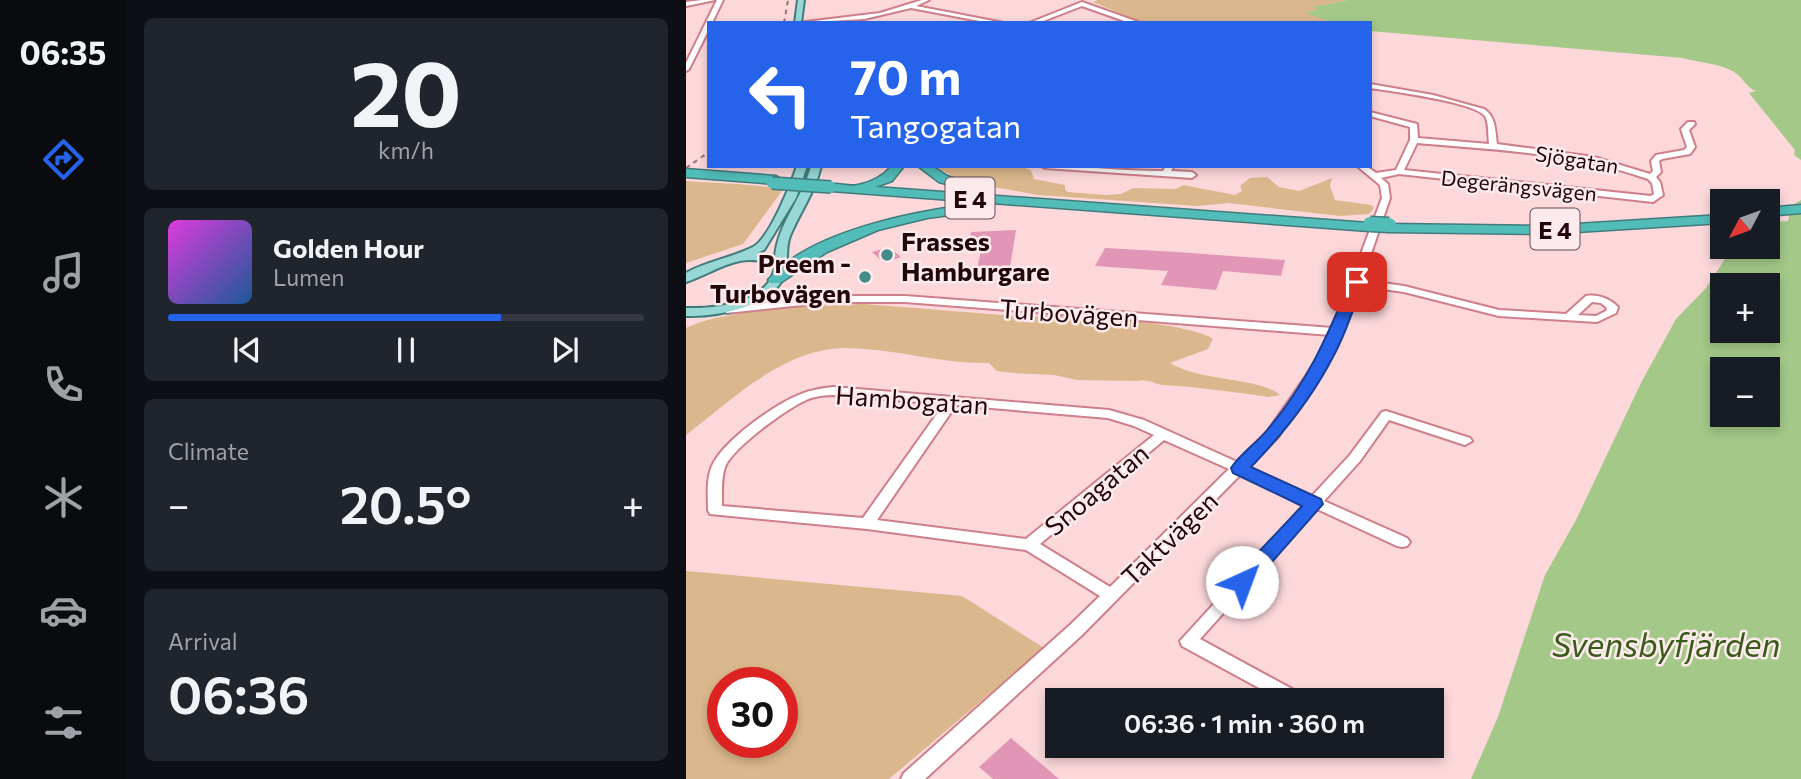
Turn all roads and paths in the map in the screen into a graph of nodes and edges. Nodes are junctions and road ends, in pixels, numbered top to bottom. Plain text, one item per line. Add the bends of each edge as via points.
1 (712, 0) edge
2 (720, 0) edge
3 (801, 0) edge
4 (928, 0) edge
5 (686, 4) edge
6 (914, 7) junction
7 (943, 10) junction
8 (895, 13) junction
9 (843, 20) junction
10 (876, 20) edge
11 (710, 21) edge
12 (799, 21) edge
13 (808, 21) edge
14 (828, 21) edge
15 (993, 21) edge
16 (1037, 21) edge
17 (1130, 21) edge
18 (707, 26) edge
19 (686, 69) edge
20 (1372, 86) edge
21 (1372, 115) edge
22 (1691, 124) dead end
23 (1414, 140) junction
24 (1494, 148) junction
25 (801, 168) edge
26 (815, 168) edge
27 (896, 168) edge
28 (927, 168) edge
29 (1106, 168) edge
30 (1364, 168) edge
31 (1168, 170) edge
32 (1399, 172) junction
33 (687, 174) edge
34 (1192, 176) dead end
35 (1375, 176) junction
36 (1651, 177) junction
37 (833, 186) junction
38 (858, 186) junction
39 (1088, 203) junction
40 (1108, 208) junction
41 (1710, 219) edge
42 (1370, 225) junction
43 (735, 258) junction
44 (779, 265) junction
45 (686, 278) edge
46 (1357, 282) junction
47 (773, 283) junction
48 (801, 301) junction
49 (686, 312) edge
50 (710, 312) junction
51 (1569, 317) dead end
52 (686, 318) edge
53 (1336, 332) junction
54 (951, 401) junction
55 (1163, 434) junction
56 (1465, 441) dead end
57 (1240, 468) junction
58 (1314, 504) junction
59 (866, 524) junction
60 (1402, 542) dead end
61 (1029, 545) junction
62 (1111, 595) junction
63 (1275, 688) edge
64 (911, 779) edge

1 - 5 street
2 - 11 street
3 - 12 main road
4 - 6 street
6 - 7 street
6 - 8 street
6 - 14 street
7 - 8 street
7 - 15 street
8 - 10 street
9 - 10 street
9 - 13 street
9 - 14 street
13 - 14 street
16 - 17 street via 1082,4
18 - 19 street
20 - 24 street via 1482,110 1489,117
21 - 23 street via 1414,126
22 - 36 street, Sjögatan via 1685,129 1691,147 1687,152 1659,157 1657,172
23 - 24 street, Sjögatan
23 - 32 street
24 - 36 street, Sjögatan via 1586,158
25 - 43 main road via 791,198 760,247
26 - 44 main road via 782,241
27 - 38 highway, E 4 via 888,178
28 - 39 highway, E 4 via 943,179 976,188
29 - 31 street
30 - 35 street
31 - 34 street
32 - 35 street, Degerängsvägen
32 - 36 street, Degerängsvägen via 1653,199 1659,195
33 - 37 highway, E 4, bridge
35 - 46 street, Taktvägen via 1384,184 1386,198
37 - 38 highway, E 4
37 - 40 highway, E 4
38 - 39 highway, E 4
39 - 42 highway, E 4
40 - 42 highway, E 4
40 - 47 highway, E 4 via 987,207 905,218 835,241
41 - 42 highway, E 4, bridge via 1544,229
43 - 44 main road via 761,257
43 - 45 main road
44 - 47 main road
46 - 51 street via 1499,313
46 - 53 street, Taktvägen
47 - 48 street, Turbovägen via 771,293 776,298
47 - 50 main road via 748,301
48 - 50 street, Turbovägen
48 - 53 street, Turbovägen via 905,299
49 - 50 main road
50 - 52 main road
53 - 57 street, Taktvägen via 1302,395
54 - 55 street, Hambogatan via 1109,414
54 - 59 street
54 - 59 street, Hambogatan via 813,393 776,414 722,461 716,475 715,510
55 - 57 street, Hambogatan
55 - 61 street, Snoagatan
56 - 58 street via 1386,415
57 - 58 street, Hambogatan
57 - 62 street, Taktvägen
58 - 60 street, Hambogatan
58 - 63 street via 1188,641
59 - 61 street, Hambogatan
61 - 62 street, Hambogatan
62 - 64 street, Taktvägen

